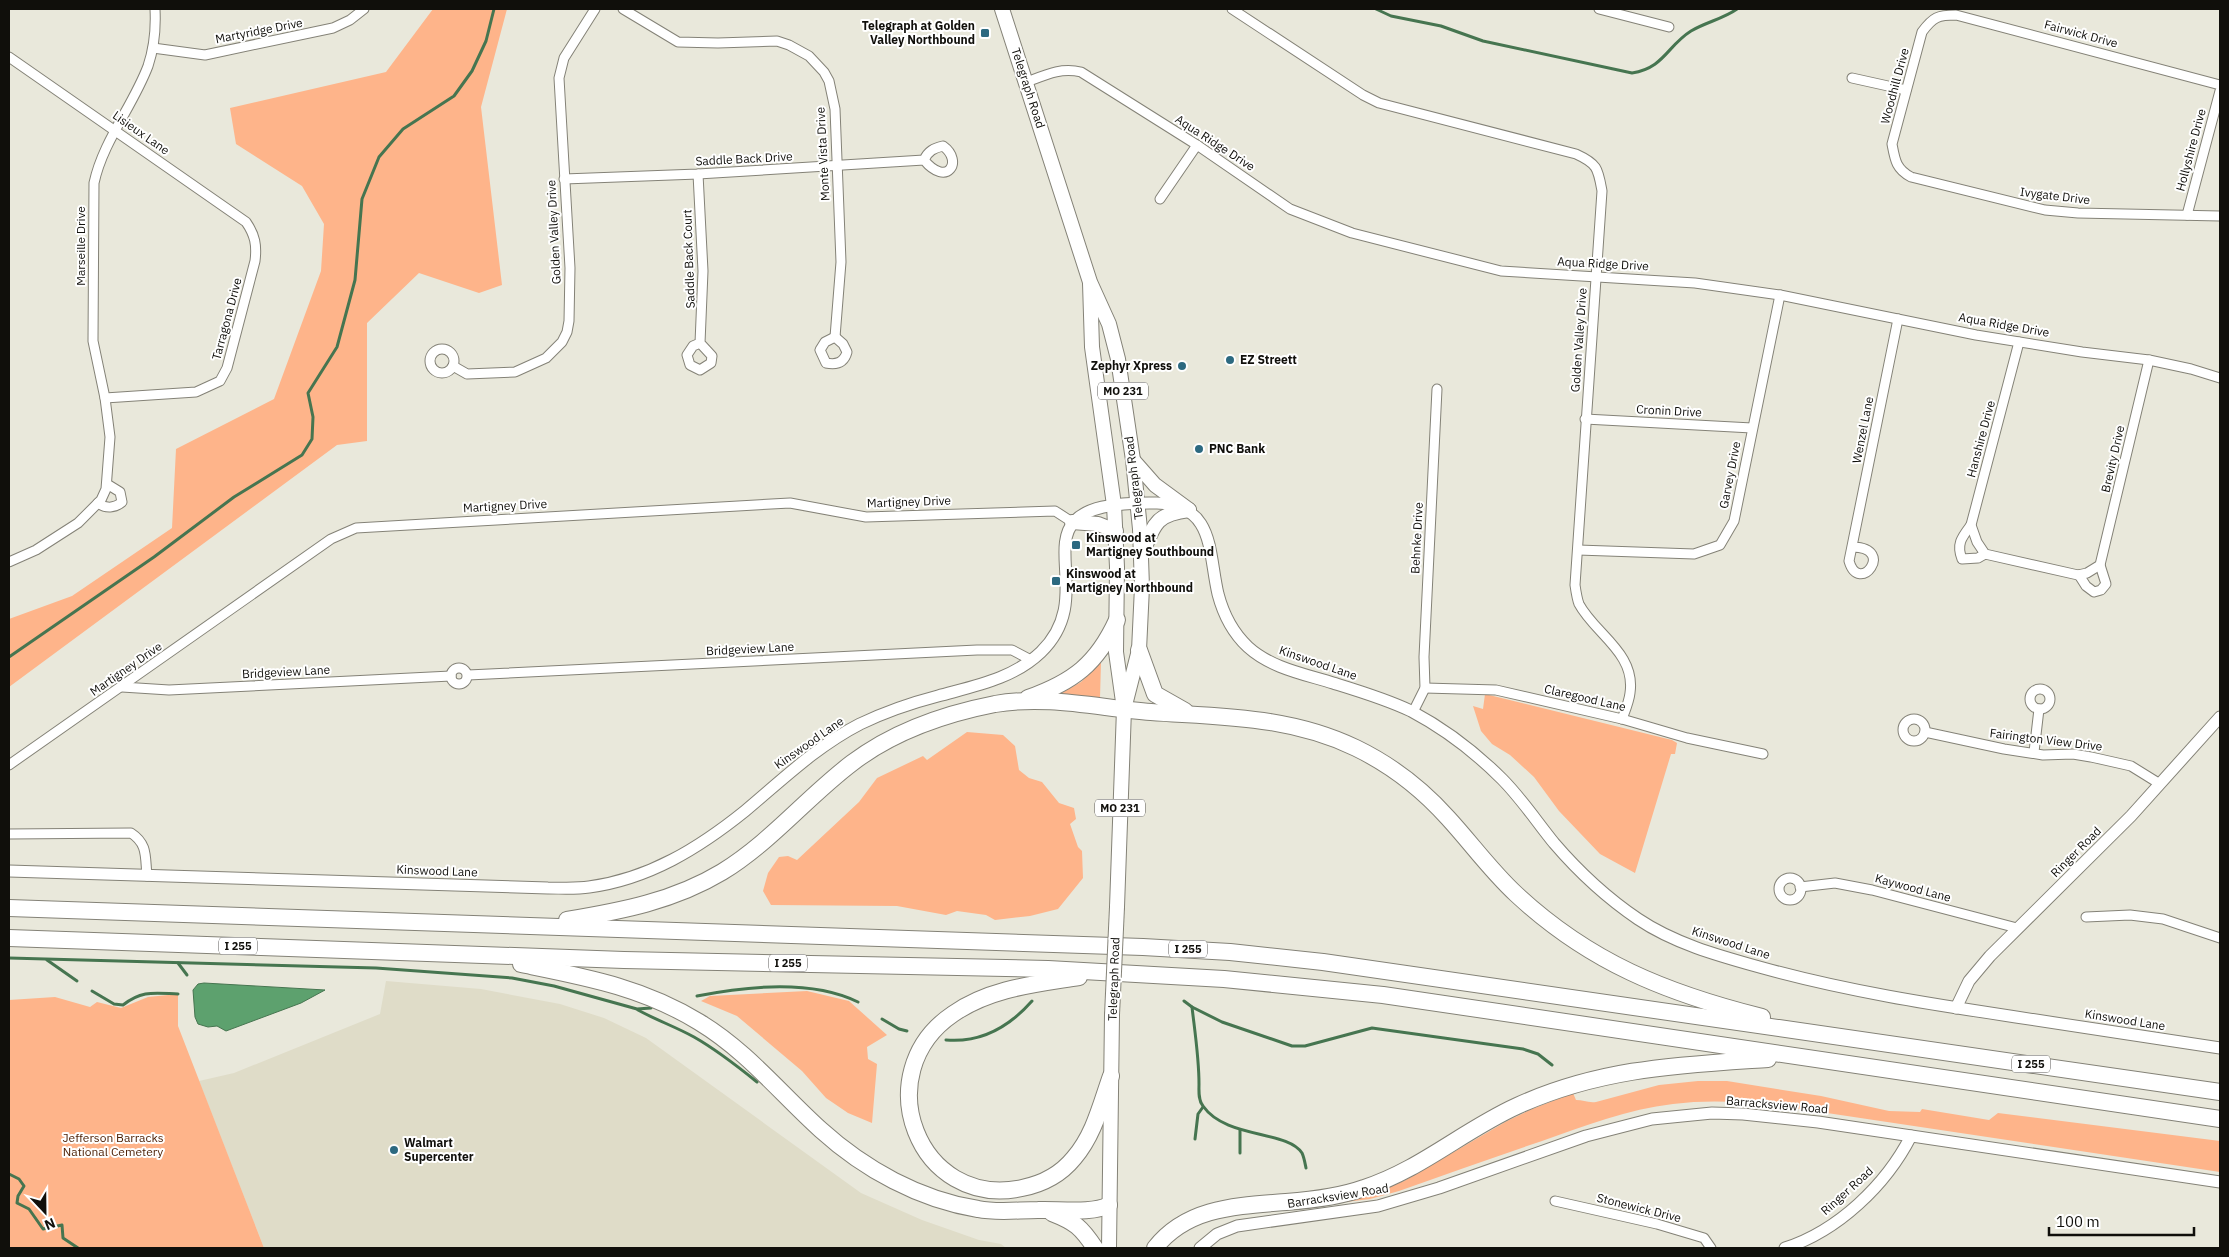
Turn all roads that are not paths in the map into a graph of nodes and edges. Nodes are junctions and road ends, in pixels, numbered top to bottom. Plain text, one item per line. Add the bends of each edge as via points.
1 (155, 9) edge
2 (364, 9) edge
3 (595, 9) edge
4 (623, 9) edge
5 (1002, 9) edge
6 (1232, 9) edge
7 (1599, 9) edge
8 (1628, 12) edge
9 (1934, 18) joint
10 (1669, 27) dead end
11 (153, 48) junction
12 (9, 57) edge
13 (1852, 78) dead end
14 (1026, 82) junction
15 (2220, 84) edge
16 (1906, 90) junction
17 (2220, 91) edge
18 (116, 130) junction
19 (1197, 145) junction
20 (924, 160) dead end
21 (1895, 164) joint
22 (837, 166) junction
23 (698, 174) junction
24 (564, 179) junction
25 (1160, 199) dead end
26 (2187, 215) junction
27 (2220, 216) edge
28 (254, 234) joint
29 (1596, 276) junction
30 (1090, 282) junction
31 (1780, 296) junction
32 (1898, 319) junction
33 (835, 337) dead end
34 (2019, 342) junction
35 (700, 343) dead end
36 (2149, 360) junction
37 (453, 366) dead end
38 (2220, 378) edge
39 (1437, 389) dead end
40 (105, 398) junction
41 (1585, 419) junction
42 (1752, 428) junction
43 (1133, 460) junction
44 (106, 484) junction
45 (98, 503) junction
46 (1138, 504) junction
47 (1114, 505) junction
48 (1189, 510) junction
49 (1072, 522) junction
50 (1971, 525) junction
51 (1116, 532) junction
52 (1853, 547) dead end
53 (1578, 550) junction
54 (1986, 554) junction
55 (1142, 555) junction
56 (9, 562) edge
57 (2100, 564) junction
58 (2079, 575) junction
59 (1117, 620) junction
60 (1139, 650) junction
61 (1031, 660) junction
62 (122, 687) junction
63 (1425, 688) junction
64 (1024, 700) junction
65 (1124, 709) junction
66 (2039, 709) dead end
67 (1413, 712) junction
68 (1190, 713) junction
69 (2220, 717) edge
70 (1622, 719) junction
71 (1925, 732) dead end
72 (2034, 752) junction
73 (1763, 754) dead end
74 (9, 765) edge
75 (2160, 784) junction
76 (9, 834) edge
77 (9, 872) edge
78 (147, 876) junction
79 (1800, 887) dead end
80 (9, 908) edge
81 (2086, 917) dead end
82 (528, 926) junction
83 (2018, 928) junction
84 (9, 938) edge
85 (2220, 938) edge
86 (467, 954) junction
87 (1108, 972) junction
88 (1956, 1008) junction
89 (1842, 1036) junction
90 (2220, 1048) edge
91 (1800, 1057) junction
92 (1111, 1076) junction
93 (2220, 1092) edge
94 (2220, 1119) edge
95 (1911, 1136) junction
96 (2220, 1182) edge
97 (1555, 1202) dead end
98 (1109, 1205) junction
99 (1042, 1210) junction
100 (1095, 1248) edge
101 (1110, 1248) edge
102 (1155, 1248) edge
103 (1200, 1248) edge
104 (1711, 1248) edge
105 (1785, 1248) edge

1 - 11 street, Marseille Drive
2 - 11 street, Martyridge Drive via 333,28 224,52 205,55
3 - 24 street, Golden Valley Drive via 560,68
4 - 22 street, Monte Vista Drive via 678,42 777,41 809,56 828,81 835,109
5 - 14 main road, Telegraph Road / MO 231
6 - 29 street, Golden Valley Drive via 1379,103 1576,154 1592,161 1599,173 1602,192
7 - 8 street
8 - 10 street
9 - 15 street, Fairwick Drive via 1956,15
9 - 16 street, Woodhill Drive via 1922,32
11 - 18 street, Marseille Drive via 147,68
12 - 18 street, Lisieux Lane
13 - 16 street
14 - 19 street, Aqua Ridge Drive via 1059,70 1081,72
14 - 30 main road, Telegraph Road / MO 231
16 - 21 street, Woodhill Drive via 1892,144
17 - 26 street, Hollyshire Drive
18 - 28 street, Lisieux Lane via 246,222
18 - 40 street, Marseille Drive via 94,183 93,341
19 - 25 street
19 - 29 street, Aqua Ridge Drive via 1290,209 1352,233 1501,271
20 - 22 street, Saddle Back Drive
21 - 26 street, Ivygate Drive via 1911,177 2045,210
22 - 23 street, Saddle Back Drive
22 - 33 street, Monte Vista Drive via 841,262
23 - 24 street, Saddle Back Drive
23 - 35 street, Saddle Back Court via 703,271
24 - 37 street, Golden Valley Drive via 570,289 569,321 562,342 546,358 515,372 467,374
26 - 27 street, Ivygate Drive
28 - 40 street, Tarragona Drive via 257,247 255,261 227,368 220,381 196,392
29 - 31 street, Aqua Ridge Drive via 1695,283
29 - 41 street, Golden Valley Drive
30 - 43 main road, Telegraph Road / MO 231 via 1114,342
30 - 47 main road, Telegraph Road / MO 231 via 1092,347
31 - 32 street, Aqua Ridge Drive
31 - 42 street, Garvey Drive
32 - 34 street, Aqua Ridge Drive
32 - 52 street, Wenzel Lane
34 - 36 street, Aqua Ridge Drive
34 - 50 street, Hanshire Drive
36 - 38 street, Aqua Ridge Drive
36 - 57 street, Brevity Drive
39 - 63 street, Behnke Drive
40 - 44 street, Marseille Drive via 110,437
41 - 42 street, Cronin Drive
41 - 53 street, Golden Valley Drive
42 - 53 street, Garvey Drive via 1734,521 1720,545 1694,554
43 - 46 main road, Telegraph Road / MO 231
43 - 48 main road via 1155,485
44 - 45 street, Marseille Drive
44 - 45 street via 120,492 122,502 113,507
45 - 56 street via 78,523 36,550
46 - 47 street
46 - 48 street via 1171,504
46 - 55 main road, Telegraph Road / MO 231
47 - 49 street via 1089,510
47 - 51 main road, Telegraph Road / MO 231
48 - 55 main road via 1158,520
48 - 67 street, Kinswood Lane via 1200,520 1205,531 1223,608 1236,633 1248,646 1291,670
49 - 51 main road via 1098,524
49 - 61 street, Kinswood Lane via 1065,537 1067,580 1063,613 1050,641
49 - 62 street, Martigney Drive via 1055,511 866,517 790,503 356,528 331,539
50 - 54 street via 1976,542
50 - 54 street via 1960,541 1958,549 1962,559
51 - 59 main road, Telegraph Road / MO 231
53 - 70 street, Golden Valley Drive via 1575,585 1578,603 1614,644 1629,676 1630,693
54 - 58 street
55 - 60 main road, Telegraph Road / MO 231
57 - 58 street
57 - 58 street, Brevity Drive via 2106,584 2101,590 2094,592
59 - 64 highway via 1108,639 1082,671 1060,686
59 - 65 main road, Telegraph Road / MO 231 via 1116,652
60 - 65 main road, Telegraph Road / MO 231
60 - 68 highway via 1155,694
61 - 62 street, Bridgeview Lane via 1012,650 977,650 468,675 460,684 455,683 451,676 169,690
61 - 78 street, Kinswood Lane via 994,680 901,707 856,726 810,756 705,841 681,856 619,881 586,887 548,888
62 - 74 street, Martigney Drive
63 - 67 street
63 - 70 street, Claregood Lane via 1496,690
64 - 65 highway
64 - 82 highway via 945,716 887,741 851,764 746,856 691,888 628,909
65 - 68 highway
65 - 92 main road, Telegraph Road / MO 231, bridge
66 - 72 street
67 - 88 street, Kinswood Lane via 1458,742 1503,780 1604,894 1641,921 1688,945 1800,978
68 - 89 highway via 1288,724 1313,730 1355,748 1387,766 1421,792 1516,894 1600,957 1688,997
69 - 75 street, Ringer Road
70 - 73 street, Claregood Lane via 1687,738
71 - 72 street, Fairington View Drive
72 - 75 street, Fairington View Drive via 2082,756 2131,766
75 - 83 street, Ringer Road
76 - 78 street via 131,833 140,839 144,849
77 - 78 street, Kinswood Lane
79 - 83 street, Kaywood Lane via 1835,883
80 - 82 highway, I 255
81 - 85 street via 2130,915 2163,919
82 - 89 highway, I 255 via 1230,952 1323,962
83 - 88 street, Ringer Road via 1969,981
84 - 86 highway, I 255
86 - 87 highway, I 255
86 - 99 highway via 598,979 652,998 700,1022 742,1051 826,1134 890,1178 931,1197 979,1210
87 - 91 highway, I 255 via 1330,989
87 - 92 highway via 1002,991 953,1014 927,1038 915,1058 908,1091 910,1115 924,1148 950,1174 972,1186 1014,1190 1044,1181 1073,1159 1090,1133
88 - 90 street, Kinswood Lane
89 - 93 highway, I 255
91 - 94 highway, I 255
91 - 102 highway via 1659,1066 1587,1080 1517,1106 1423,1162 1382,1182 1328,1197 1215,1210 1178,1226
92 - 98 main road, Telegraph Road / MO 231
95 - 96 street, Barracksview Road
95 - 103 street, Barracksview Road via 1743,1114 1712,1113 1652,1119 1601,1132 1378,1206 1237,1226 1218,1234
95 - 105 street, Ringer Road via 1894,1165 1866,1196 1828,1227
97 - 104 street, Stonewick Drive via 1666,1226 1704,1238
98 - 99 highway via 1092,1209
98 - 101 main road, Telegraph Road / MO 231
99 - 100 highway via 1074,1222

